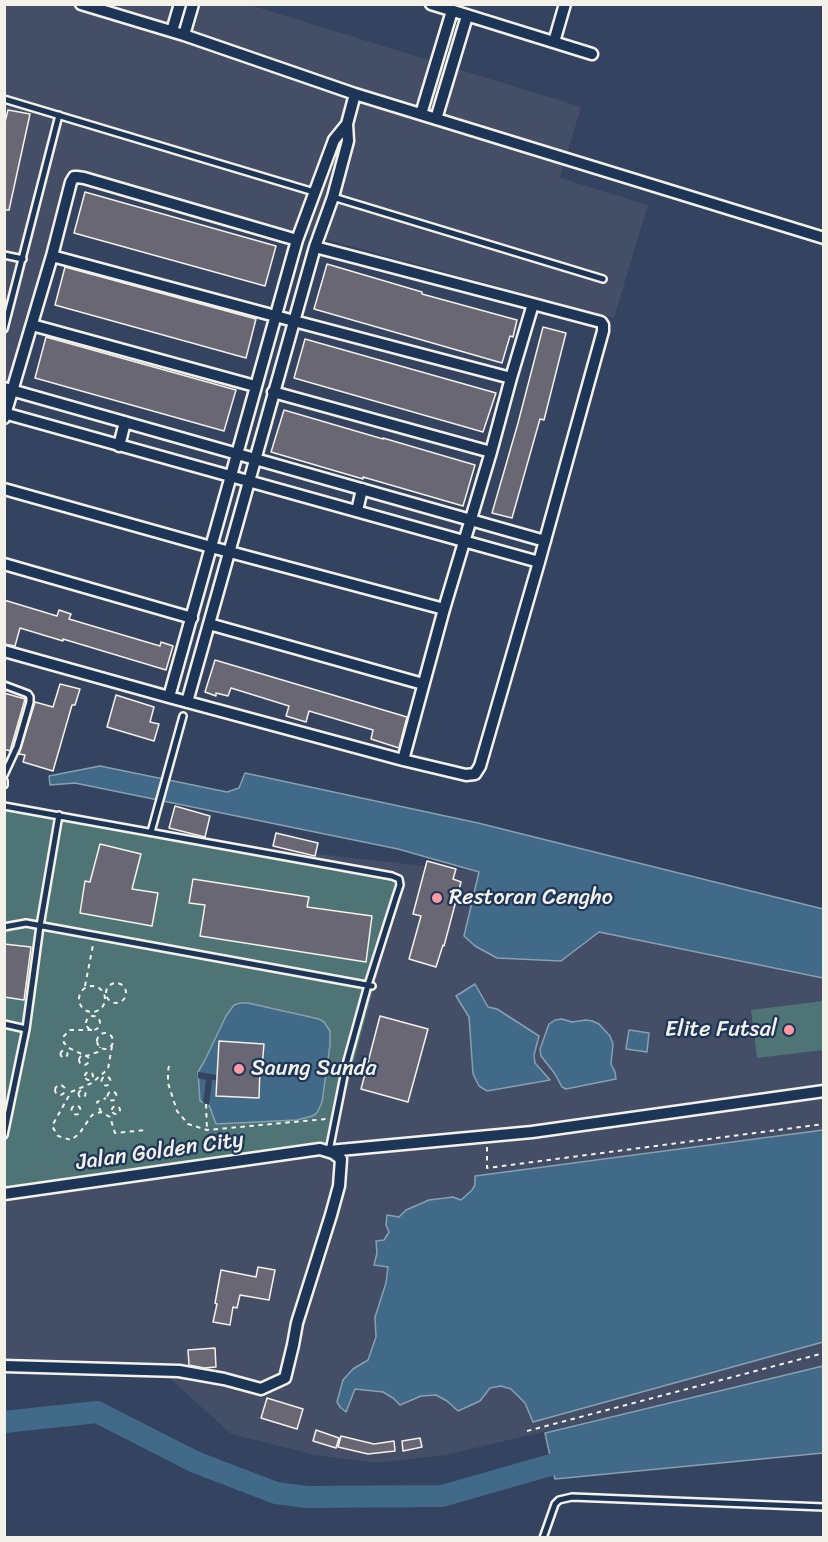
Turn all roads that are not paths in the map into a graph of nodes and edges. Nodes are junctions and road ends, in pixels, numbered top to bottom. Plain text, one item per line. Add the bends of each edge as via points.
1 (81, 4) edge
2 (180, 4) edge
3 (193, 4) edge
4 (431, 4) edge
5 (565, 4) edge
6 (452, 11) junction
7 (467, 16) junction
8 (172, 31) junction
9 (184, 35) junction
10 (554, 42) junction
11 (592, 54) dead end
12 (355, 94) junction
13 (4, 99) edge
14 (421, 114) junction
15 (59, 115) junction
16 (436, 119) junction
17 (347, 124) junction
18 (315, 192) junction
19 (333, 198) junction
20 (824, 238) edge
21 (297, 240) junction
22 (315, 247) junction
23 (4, 255) edge
24 (52, 256) junction
25 (23, 260) junction
26 (603, 279) dead end
27 (533, 304) junction
28 (275, 315) junction
29 (294, 321) junction
30 (32, 325) junction
31 (4, 329) edge
32 (511, 378) junction
33 (255, 386) junction
34 (9, 389) edge
35 (273, 392) junction
36 (5, 415) edge
37 (125, 422) junction
38 (119, 446) junction
39 (491, 452) junction
40 (237, 454) junction
41 (254, 458) junction
42 (230, 477) junction
43 (248, 481) junction
44 (4, 489) edge
45 (362, 489) junction
46 (357, 511) junction
47 (471, 520) junction
48 (465, 541) junction
49 (545, 541) junction
50 (211, 547) junction
51 (229, 550) junction
52 (540, 562) junction
53 (4, 564) edge
54 (444, 609) junction
55 (192, 618) junction
56 (209, 624) junction
57 (4, 651) edge
58 (423, 684) junction
59 (4, 686) edge
60 (168, 697) junction
61 (187, 702) junction
62 (183, 716) dead end
63 (403, 760) junction
64 (4, 775) edge
65 (4, 806) edge
66 (59, 815) junction
67 (151, 832) junction
68 (40, 926) junction
69 (4, 927) edge
70 (370, 985) junction
71 (4, 1024) edge
72 (26, 1029) junction
73 (824, 1091) edge
74 (5, 1127) edge
75 (4, 1135) edge
76 (324, 1150) junction
77 (4, 1194) edge
78 (4, 1366) edge
79 (824, 1507) edge
80 (543, 1538) edge

1 - 8 street
2 - 8 street
3 - 9 street
4 - 6 street
5 - 10 street
6 - 7 street
6 - 14 street
7 - 10 street
7 - 16 street
8 - 9 street
9 - 12 street
10 - 11 street
12 - 14 street
12 - 17 street
13 - 15 lane
14 - 16 street
15 - 18 lane
15 - 25 lane
16 - 20 street
17 - 18 street via 334,140
17 - 19 street via 348,141
18 - 19 street
18 - 21 street
19 - 22 street
19 - 26 lane
21 - 24 street via 74,177
21 - 28 street
22 - 27 street
22 - 29 street
23 - 25 lane
24 - 28 street
24 - 30 street
25 - 31 lane
27 - 32 street
27 - 49 street via 603,325
28 - 29 street
28 - 33 street
29 - 32 street
29 - 35 street
30 - 33 street
30 - 34 street
32 - 39 street
33 - 40 street
34 - 36 street
34 - 37 street
35 - 39 street
35 - 41 street
36 - 38 street
37 - 38 street
37 - 40 street
38 - 42 street
39 - 47 street
40 - 41 street
40 - 42 street
41 - 43 street
41 - 45 street
42 - 43 street
42 - 50 street
43 - 46 street
43 - 51 street
44 - 50 street
45 - 46 street
45 - 47 street
46 - 48 street
47 - 48 street
47 - 49 street
48 - 52 street
48 - 54 street
49 - 52 street
50 - 51 street
50 - 55 street
51 - 54 street
51 - 56 street
52 - 63 street via 475,774
53 - 55 street
54 - 58 street
55 - 60 street
56 - 58 street
56 - 61 street
57 - 60 street
58 - 63 street
59 - 64 lane via 27,694 30,702
60 - 61 street
61 - 63 street
62 - 67 lane
65 - 66 lane
66 - 67 lane
66 - 68 lane
67 - 70 lane via 399,879
68 - 69 lane via 26,923
68 - 70 lane
68 - 72 lane
70 - 76 lane
71 - 72 lane
72 - 74 lane
73 - 76 street, Jalan Golden City via 532,1132
74 - 75 lane
76 - 77 street, Jalan Golden City
76 - 78 street via 341,1160 339,1186 297,1323 285,1378 261,1389 179,1371
79 - 80 lane via 572,1497 555,1504

